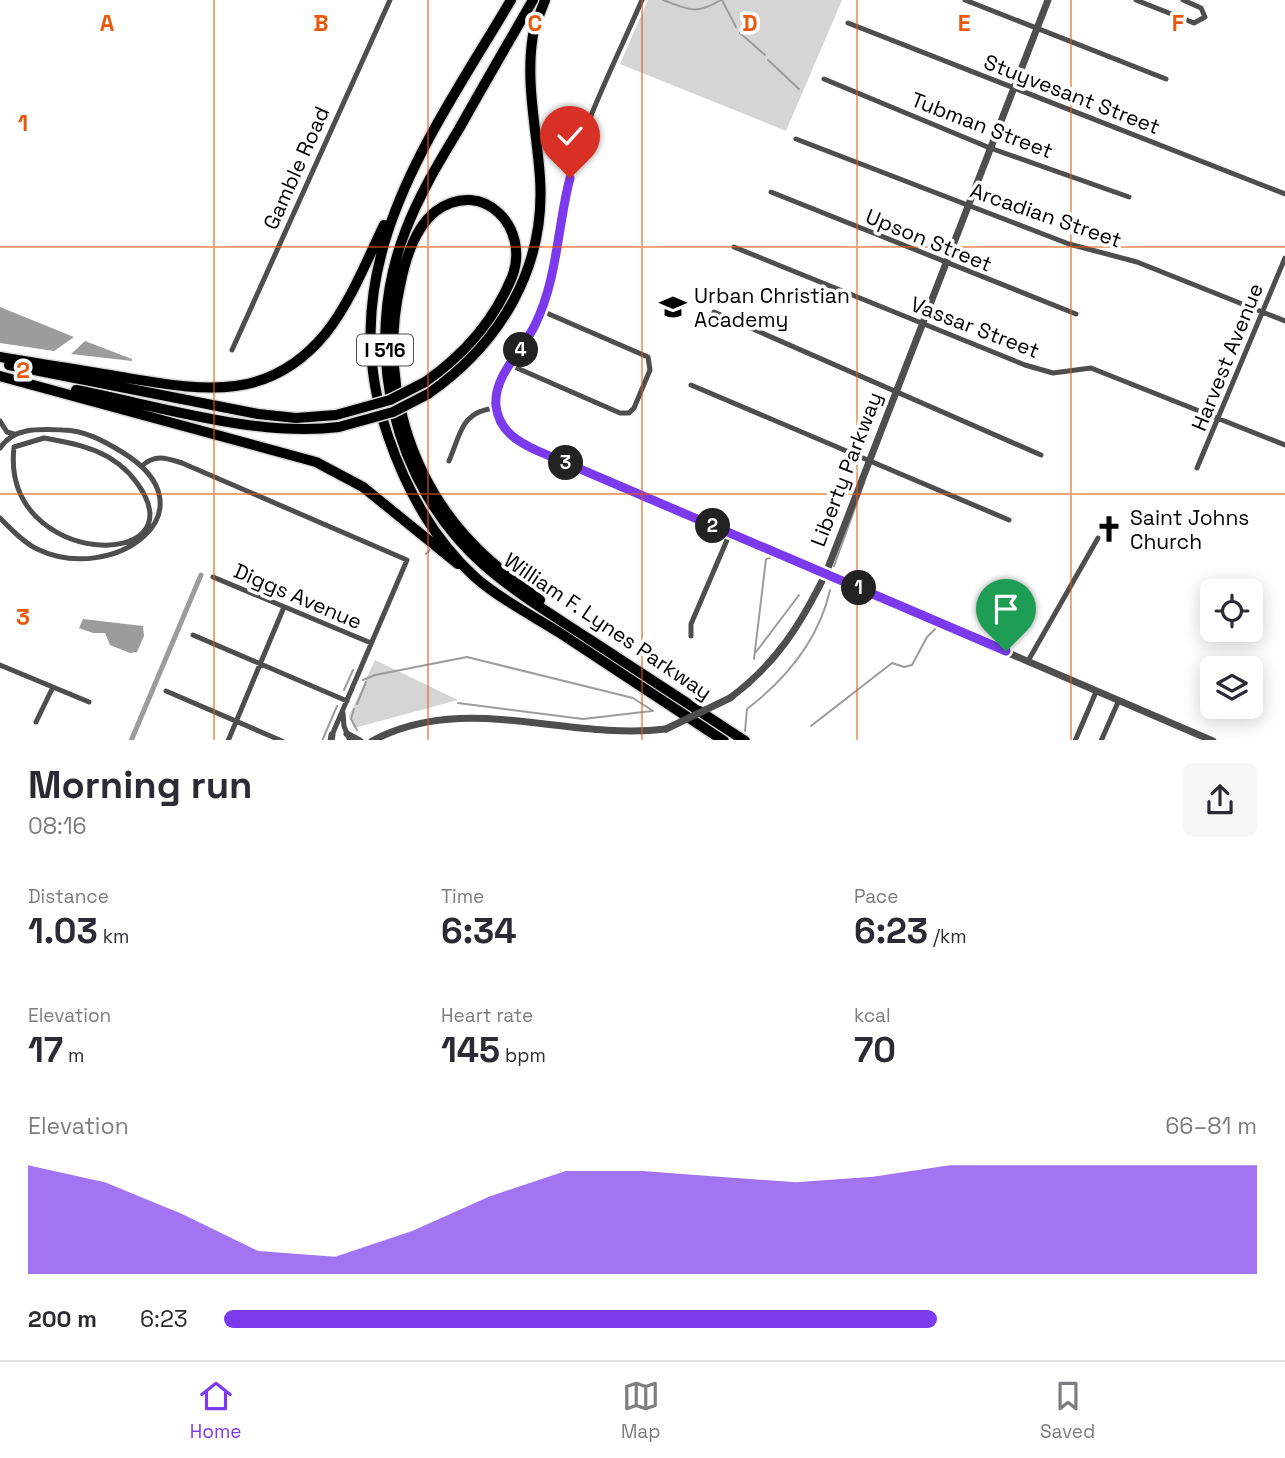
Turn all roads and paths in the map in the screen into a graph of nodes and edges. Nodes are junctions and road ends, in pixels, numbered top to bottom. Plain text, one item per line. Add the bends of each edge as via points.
1 (390, 0) edge
2 (511, 0) edge
3 (533, 0) edge
4 (545, 0) edge
5 (642, 0) edge
6 (965, 0) edge
7 (1048, 0) edge
8 (1136, 0) edge
9 (1183, 0) edge
10 (848, 23) dead end
11 (1037, 29) junction
12 (824, 79) dead end
13 (1166, 79) dead end
14 (1013, 88) junction
15 (796, 139) dead end
16 (990, 148) junction
17 (401, 190) junction
18 (771, 192) dead end
19 (1285, 194) edge
20 (1129, 197) dead end
21 (966, 205) junction
22 (734, 247) dead end
23 (1285, 258) edge
24 (945, 264) junction
25 (542, 311) junction
26 (714, 312) dead end
27 (1263, 312) junction
28 (1076, 314) dead end
29 (1285, 321) edge
30 (922, 323) junction
31 (232, 350) dead end
32 (0, 357) edge
33 (0, 363) edge
34 (510, 365) junction
35 (0, 376) edge
36 (691, 385) dead end
37 (894, 391) junction
38 (496, 408) junction
39 (1220, 419) junction
40 (0, 421) edge
41 (14, 434) junction
42 (87, 434) junction
43 (3, 437) edge
44 (1285, 444) edge
45 (84, 446) junction
46 (14, 447) junction
47 (0, 448) edge
48 (1041, 455) dead end
49 (8, 457) dead end
50 (870, 460) junction
51 (449, 461) dead end
52 (142, 466) junction
53 (1197, 468) dead end
54 (156, 490) junction
55 (144, 493) junction
56 (0, 518) edge
57 (1009, 520) dead end
58 (730, 533) junction
59 (1098, 538) dead end
60 (69, 546) dead end
61 (826, 573) junction
62 (213, 577) dead end
63 (477, 578) junction
64 (284, 607) junction
65 (193, 635) dead end
66 (691, 636) dead end
67 (371, 643) junction
68 (601, 647) junction
69 (1028, 661) junction
70 (260, 663) junction
71 (0, 665) edge
72 (53, 687) junction
73 (166, 691) dead end
74 (1096, 692) junction
75 (1119, 700) junction
76 (347, 701) junction
77 (89, 702) dead end
78 (343, 710) junction
79 (237, 721) junction
80 (36, 722) dead end
81 (558, 736) dead end
82 (349, 737) edge
83 (590, 738) dead end
84 (331, 739) edge
85 (228, 740) edge
86 (282, 740) edge
87 (361, 740) edge
88 (374, 740) edge
89 (724, 740) edge
90 (745, 740) edge
91 (1075, 740) edge
92 (1101, 740) edge
93 (1213, 740) edge

1 - 31 street, Gamble Road
2 - 17 highway, William F. Lynes Parkway / I 516
3 - 68 highway, William F. Lynes Parkway / I 516 via 428,183 404,234 386,314 387,380 411,464 457,537 515,590
4 - 35 highway, bridge via 533,35 530,100 541,188 531,257 498,329 473,357 428,394 374,419 297,430
5 - 25 street via 573,168 555,270
6 - 11 street
7 - 11 street, Liberty Parkway
8 - 9 street via 1194,23 1205,17 1201,8
10 - 14 street, Stuyvesant Street
11 - 13 street
11 - 14 street, Liberty Parkway
12 - 16 street, Tubman Street
14 - 16 street, Liberty Parkway
14 - 19 street, Stuyvesant Street
15 - 21 street, Arcadian Street
16 - 20 street, Tubman Street
16 - 21 street, Liberty Parkway
17 - 32 highway via 344,307 325,334 292,364 254,384 208,390
17 - 63 highway, William F. Lynes Parkway / I 516 via 376,265 370,324 373,389 407,486 441,538
18 - 24 street, Upson Street
21 - 24 street, Liberty Parkway
21 - 27 street, Arcadian Street via 1069,244 1137,262
22 - 30 street, Vassar Street
23 - 27 street, Harvest Avenue
24 - 28 street, Upson Street
24 - 30 street, Liberty Parkway
25 - 34 street
25 - 34 street via 648,358 650,370 634,408 620,413
26 - 37 street
27 - 29 street, Arcadian Street
27 - 39 street, Harvest Avenue
30 - 37 street, Liberty Parkway
30 - 39 street, Vassar Street via 1053,373 1091,368
33 - 68 highway, bridge via 277,417 336,415 372,407 425,382 458,356 488,322 507,289 518,247 509,223 480,203 453,203 436,212 418,234 405,263 392,345 403,421 424,473 465,535 504,572
34 - 38 street via 498,386
35 - 63 highway via 316,462 363,487
36 - 50 street
37 - 48 street
37 - 50 street, Liberty Parkway
38 - 51 street via 471,414
38 - 58 street via 505,429 520,443
39 - 44 street, Vassar Street
39 - 53 street, Harvest Avenue
40 - 41 street
41 - 42 street via 39,429
41 - 43 street
42 - 45 street
42 - 52 street
43 - 46 street
43 - 47 street
45 - 46 street via 44,438
45 - 55 street via 123,467
46 - 49 street
50 - 57 street
50 - 61 street, Liberty Parkway
52 - 54 street
52 - 67 street via 163,457 182,463 407,560
54 - 55 street
54 - 56 street via 160,505 149,533 138,543 99,558 57,556 36,548
55 - 60 street via 145,516 133,534 101,546
58 - 61 street
58 - 66 street via 691,624
59 - 69 street
61 - 69 street
61 - 83 street, Liberty Parkway, bridge via 780,653 730,698 666,729 625,738
62 - 64 street, Diggs Avenue
63 - 89 highway, William F. Lynes Parkway / I 516
64 - 67 street, Diggs Avenue
64 - 70 street
65 - 70 street
67 - 76 street
68 - 90 highway, William F. Lynes Parkway / I 516
69 - 74 street
70 - 76 street
70 - 79 street
71 - 72 street
72 - 77 street
72 - 80 street
73 - 79 street
74 - 75 street
74 - 91 street
75 - 92 street
75 - 93 street
76 - 78 street
78 - 82 street
78 - 84 street
79 - 85 street
79 - 86 street
81 - 88 street via 448,721 400,729
82 - 87 street
87 - 88 street

